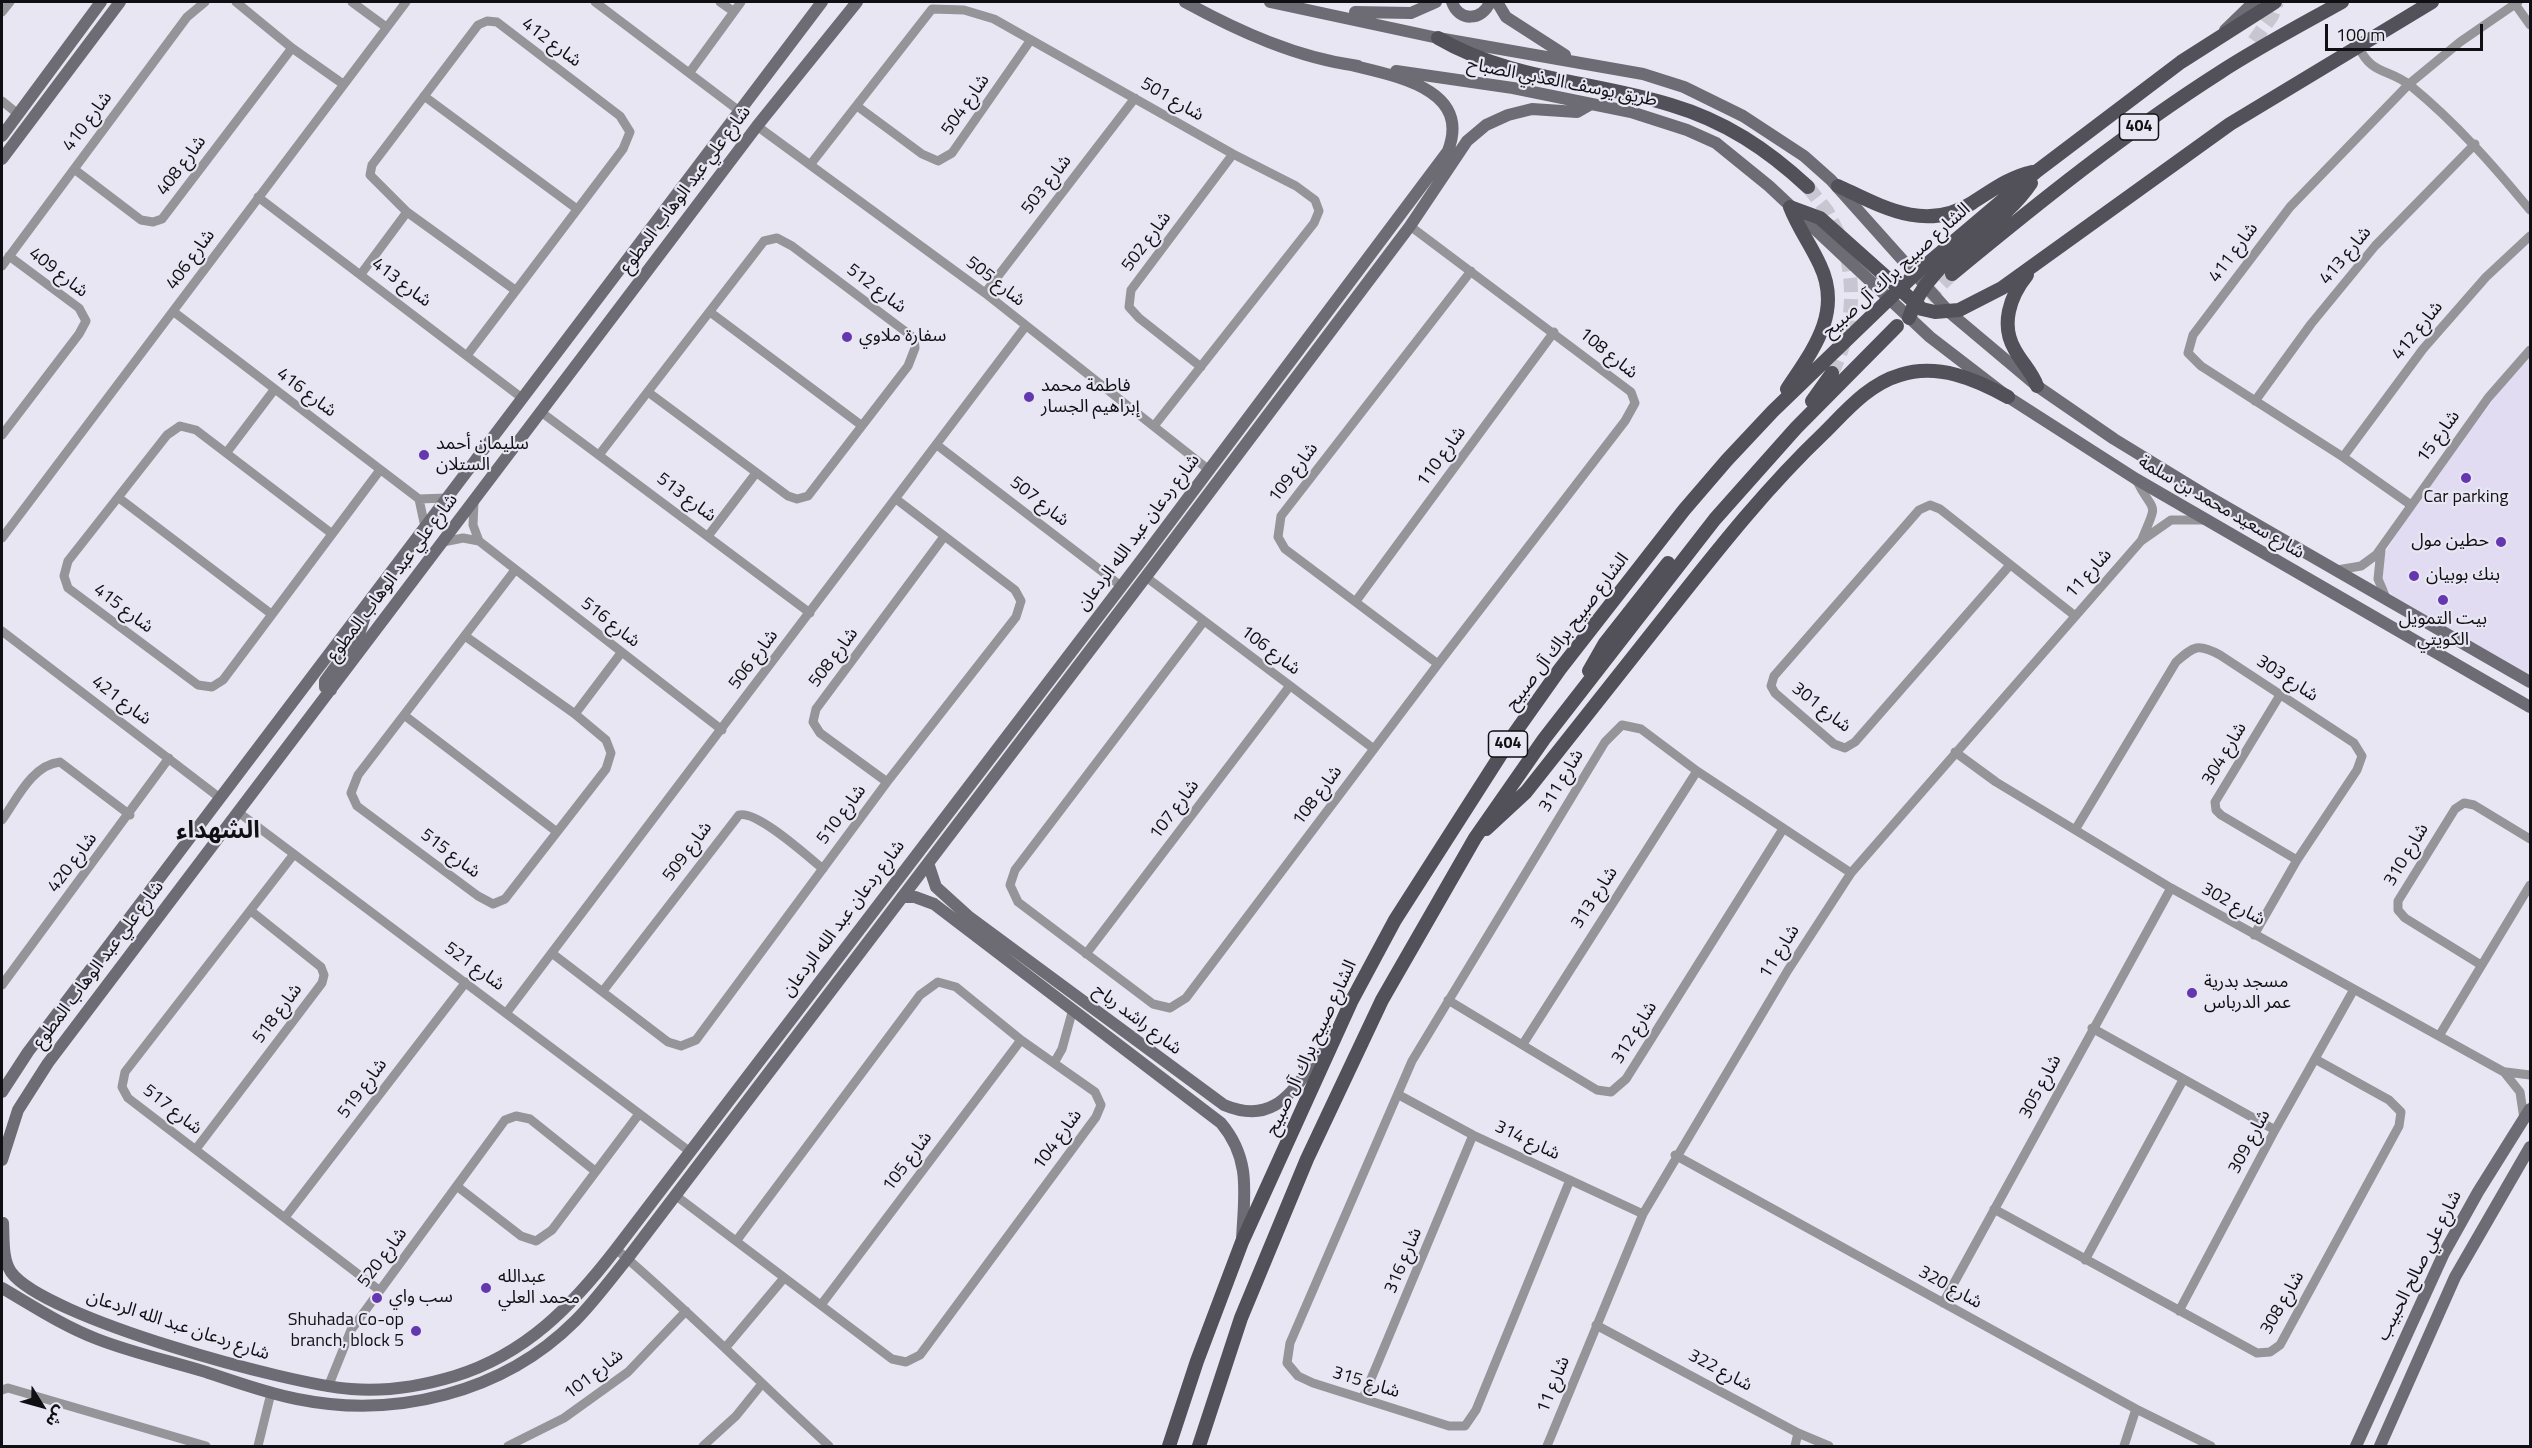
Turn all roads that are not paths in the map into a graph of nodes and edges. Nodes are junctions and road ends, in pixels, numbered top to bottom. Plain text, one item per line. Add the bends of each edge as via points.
1 (10, 2) edge
2 (101, 2) edge
3 (120, 2) edge
4 (205, 2) edge
5 (236, 2) edge
6 (352, 2) edge
7 (406, 2) edge
8 (595, 2) edge
9 (720, 2) edge
10 (741, 2) edge
11 (822, 2) edge
12 (857, 2) edge
13 (865, 2) edge
14 (1185, 2) edge
15 (1270, 2) edge
16 (1436, 2) edge
17 (1452, 2) edge
18 (1490, 2) edge
19 (1497, 2) edge
20 (2254, 2) edge
21 (2275, 2) edge
22 (2342, 2) edge
23 (2432, 2) edge
24 (2517, 3) edge
25 (1318, 10) junction
26 (733, 11) junction
27 (2, 12) edge
28 (838, 23) junction
29 (2530, 24) edge
30 (386, 27) junction
31 (2220, 36) junction
32 (1438, 38) junction
33 (1030, 41) junction
34 (2254, 41) tunnel mouth
35 (2358, 46) junction
36 (292, 48) junction
37 (1577, 62) junction
38 (1351, 65) junction
39 (690, 72) junction
40 (2220, 72) junction
41 (343, 84) junction
42 (2409, 84) junction
43 (424, 96) junction
44 (1135, 98) junction
45 (2, 101) edge
46 (1590, 104) junction
47 (857, 106) junction
48 (738, 110) junction
49 (18, 114) junction
50 (757, 126) junction
51 (1452, 132) junction
52 (2, 136) edge
53 (1467, 141) junction
54 (2475, 144) junction
55 (1233, 154) junction
56 (2, 159) edge
57 (810, 165) junction
58 (74, 169) junction
59 (2037, 171) junction
60 (1838, 186) junction
61 (1808, 187) tunnel mouth
62 (258, 197) junction
63 (1790, 207) junction
64 (577, 208) junction
65 (2530, 210) edge
66 (407, 212) junction
67 (1410, 226) junction
68 (2530, 236) edge
69 (9, 256) junction
70 (2, 266) edge
71 (2034, 266) junction
72 (1471, 271) junction
73 (361, 274) junction
74 (1952, 274) tunnel mouth
75 (1914, 275) junction
76 (1924, 286) junction
77 (515, 290) junction
78 (986, 293) junction
79 (1893, 294) junction
80 (1914, 304) junction
81 (174, 312) junction
82 (710, 312) junction
83 (1949, 312) junction
84 (1909, 318) junction
85 (1897, 326) dead end
86 (1025, 327) junction
87 (1554, 332) junction
88 (2530, 350) edge
89 (468, 354) junction
90 (1288, 365) junction
91 (1201, 367) junction
92 (1299, 373) junction
93 (1832, 373) tunnel mouth
94 (2037, 386) junction
95 (274, 390) junction
96 (648, 392) junction
97 (2008, 397) junction
98 (522, 398) junction
99 (2255, 401) junction
100 (1773, 411) junction
101 (541, 412) junction
102 (861, 425) junction
103 (1154, 426) junction
104 (2, 435) edge
105 (937, 445) junction
106 (227, 452) junction
107 (599, 455) junction
108 (2343, 457) junction
109 (380, 470) junction
110 (1209, 470) junction
111 (756, 473) junction
112 (2136, 480) junction
113 (119, 498) junction
114 (446, 498) junction
115 (419, 499) junction
116 (896, 499) junction
117 (474, 500) junction
118 (2411, 504) junction
119 (2205, 520) junction
120 (425, 527) junction
121 (331, 534) junction
122 (708, 536) junction
123 (2, 538) edge
124 (943, 538) junction
125 (479, 541) junction
126 (2141, 541) junction
127 (443, 542) junction
128 (2382, 548) junction
129 (2010, 565) junction
130 (515, 570) junction
131 (2335, 570) junction
132 (1146, 577) junction
133 (1121, 586) junction
134 (2388, 600) junction
135 (1356, 601) junction
136 (369, 603) junction
137 (270, 613) junction
138 (810, 613) junction
139 (2074, 615) junction
140 (1204, 621) junction
141 (2, 631) edge
142 (465, 636) junction
143 (621, 653) junction
144 (1438, 664) junction
145 (1047, 682) junction
146 (2530, 682) edge
147 (1289, 687) junction
148 (1584, 687) junction
149 (331, 690) junction
150 (1059, 692) junction
151 (2280, 695) junction
152 (2530, 707) edge
153 (575, 714) junction
154 (404, 715) junction
155 (722, 730) junction
156 (1374, 749) junction
157 (994, 752) junction
158 (1955, 752) junction
159 (170, 758) junction
160 (1006, 760) junction
161 (1697, 771) junction
162 (887, 783) junction
163 (220, 798) junction
164 (238, 812) junction
165 (130, 814) junction
166 (2, 819) edge
167 (1783, 829) junction
168 (2075, 830) junction
169 (557, 832) junction
170 (1475, 838) junction
171 (2530, 839) edge
172 (294, 854) junction
173 (2297, 860) junction
174 (928, 863) junction
175 (823, 868) junction
176 (1851, 873) junction
177 (2530, 885) edge
178 (2171, 888) junction
179 (942, 894) junction
180 (902, 897) junction
181 (934, 904) junction
182 (251, 911) junction
183 (2254, 935) junction
184 (553, 954) junction
185 (1086, 954) junction
186 (2481, 965) junction
187 (466, 982) junction
188 (2, 985) edge
189 (603, 991) junction
190 (2353, 991) junction
191 (1448, 1000) junction
192 (1072, 1010) junction
193 (507, 1012) junction
194 (2092, 1028) junction
195 (2439, 1036) junction
196 (1337, 1037) junction
197 (1021, 1040) junction
198 (1522, 1044) junction
199 (2315, 1059) junction
200 (1054, 1063) junction
201 (2504, 1072) junction
202 (2, 1075) edge
203 (2530, 1075) edge
204 (2183, 1080) junction
205 (2, 1091) edge
206 (1399, 1095) junction
207 (639, 1114) junction
208 (2527, 1114) edge
209 (2275, 1130) junction
210 (1473, 1135) junction
211 (2530, 1147) edge
212 (196, 1149) junction
213 (689, 1151) junction
214 (1675, 1155) junction
215 (2, 1160) edge
216 (595, 1171) junction
217 (1570, 1180) junction
218 (458, 1187) junction
219 (675, 1195) junction
220 (1994, 1209) junction
221 (1643, 1214) junction
222 (286, 1216) junction
223 (2, 1222) edge
224 (737, 1240) junction
225 (1242, 1242) junction
226 (616, 1249) junction
227 (627, 1258) junction
228 (2085, 1260) junction
229 (784, 1278) junction
230 (2, 1288) edge
231 (379, 1290) junction
232 (1943, 1303) junction
233 (821, 1305) junction
234 (2418, 1306) junction
235 (686, 1311) junction
236 (2178, 1311) junction
237 (2439, 1311) junction
238 (1596, 1325) junction
239 (535, 1336) junction
240 (726, 1347) junction
241 (542, 1348) junction
242 (761, 1384) junction
243 (328, 1387) junction
244 (2, 1390) edge
245 (271, 1393) junction
246 (1363, 1398) junction
247 (2136, 1408) junction
248 (1798, 1433) junction
249 (206, 1446) edge
250 (258, 1446) edge
251 (508, 1446) edge
252 (703, 1446) edge
253 (829, 1446) edge
254 (1169, 1446) edge
255 (1199, 1446) edge
256 (1547, 1446) edge
257 (1795, 1446) edge
258 (1829, 1446) edge
259 (2124, 1446) edge
260 (2211, 1446) edge
261 (2356, 1446) edge
262 (2380, 1446) edge

1 - 27 street
2 - 49 street
3 - 56 street
4 - 58 street, شارع 410 via 187,17
5 - 36 street
6 - 30 street
7 - 30 street, شارع 406
8 - 39 street
9 - 26 street
10 - 26 street
11 - 48 street, شارع علي عبد الوهاب المطوع
12 - 28 street, شارع علي عبد الوهاب المطوع
13 - 28 street
14 - 38 street, طريق يوسف العذبي الصباح via 1223,23 1269,41
15 - 25 street, طريق يوسف العذبي الصباح
16 - 25 street via 1411,13
17 - 18 street via 1461,16 1470,18 1480,14
19 - 37 street via 1506,17 1524,31
20 - 31 street
21 - 31 main road, 404
22 - 40 main road, 404
23 - 35 main road
24 - 29 street
24 - 42 street, شارع 411
25 - 32 street, طريق يوسف العذبي الصباح
26 - 39 street
28 - 50 street, شارع علي عبد الوهاب المطوع
30 - 41 street, شارع 406
31 - 59 main road, 404
32 - 37 street, طريق يوسف العذبي الصباح
32 - 61 main road via 1506,67 1652,100 1704,117 1758,145
33 - 44 street, شارع 501
33 - 47 street, شارع 501 via 994,19 964,10 932,9
33 - 47 street, شارع 504 via 952,153 938,161 921,154
34 - 40 main road
35 - 42 street via 2372,67
35 - 71 main road via 2230,124
36 - 41 street
36 - 58 street, شارع 408 via 162,219 141,220
37 - 60 street, طريق يوسف العذبي الصباح via 1643,74 1715,102 1777,137
38 - 46 street, طريق يوسف العذبي الصباح via 1513,88
38 - 51 street via 1429,90 1449,111
39 - 48 street
40 - 74 main road, 404 via 2091,162
41 - 62 street, شارع 406
42 - 54 street
42 - 99 street, شارع 411 via 2290,207 2193,335 2188,353 2200,366
43 - 64 street
43 - 64 street, شارع 412 via 478,25 497,22 620,116 630,132 623,149
43 - 66 street, شارع 412 via 372,165 370,175
44 - 55 street, شارع 501
44 - 78 street, شارع 503
45 - 49 street
46 - 53 street, شارع ردعان عبد الله الردعان via 1577,112 1532,109 1508,115 1486,125
46 - 63 street, طريق يوسف العذبي الصباح via 1659,120 1716,143
47 - 57 street, شارع 501
48 - 98 street, شارع علي عبد الوهاب المطوع
49 - 52 street
50 - 57 street, شارع 505
50 - 101 street, شارع علي عبد الوهاب المطوع
51 - 53 street via 1463,129 1468,134
51 - 90 street, شارع ردعان عبد الله الردعان via 1448,151
53 - 67 street, شارع ردعان عبد الله الردعان
54 - 65 street
54 - 99 street, شارع 413 via 2375,246
55 - 91 street, شارع 502 via 1131,290 1129,307 1139,318
55 - 91 street, شارع 501 via 1296,186 1315,200 1319,211 1314,223
57 - 78 street, شارع 505
58 - 69 street, شارع 410
59 - 60 main road via 2012,178 1957,212 1933,217 1891,212
59 - 75 main road, الشارع صبيح براك آل صبيح / 404
59 - 76 main road via 2013,206
60 - 75 street, طريق يوسف العذبي الصباح
62 - 73 street, شارع 413
62 - 81 street, شارع 406
63 - 79 main road via 1820,218
63 - 100 main road via 1823,272 1827,313 1817,345
64 - 77 street, شارع 412
66 - 73 street
66 - 77 street, شارع 412
67 - 72 street, شارع 108
67 - 92 street, شارع ردعان عبد الله الردعان
68 - 108 street, شارع 412 via 2486,277 2422,349
69 - 70 street, شارع 410
69 - 104 street, شارع 409 via 79,308 86,321
71 - 83 main road via 1976,303
71 - 94 main road via 2016,290 2008,324 2012,345
72 - 87 street, شارع 108
72 - 135 street, شارع 109 via 1281,516 1278,537 1285,549
73 - 89 street, شارع 413
75 - 76 street, طريق يوسف العذبي الصباح
75 - 79 main road, الشارع صبيح براك آل صبيح / 404
76 - 80 main road
76 - 83 street, شارع سعيد محمد بن سلمة
77 - 89 street, شارع 412
78 - 86 street, شارع 505
79 - 80 main road
79 - 84 street
79 - 100 main road, الشارع صبيح براك آل صبيح / 404
80 - 83 main road via 1928,311
80 - 84 main road
81 - 95 street, شارع 416
81 - 123 street, شارع 406
82 - 96 street, شارع 512
82 - 102 street
82 - 102 street, شارع 512 via 764,241 777,238 792,246 914,338 915,348 908,366
83 - 94 street, شارع سعيد محمد بن سلمة
84 - 97 street, شارع سعيد محمد بن سلمة
85 - 148 main road, 404 via 1741,488
86 - 103 street, شارع 505
86 - 105 street, شارع 506
87 - 135 street, شارع 110
87 - 144 street, شارع 108 via 1631,392 1635,403 1626,421
88 - 118 street, شارع 15 via 2491,394
89 - 98 street, شارع 413
90 - 92 street
90 - 110 street, شارع ردعان عبد الله الردعان
91 - 103 street, شارع 501
92 - 132 street, شارع ردعان عبد الله الردعان
93 - 148 main road via 1811,402 1707,514 1627,615 1599,651
94 - 131 street, شارع سعيد محمد بن سلمة via 2152,463
95 - 106 street
95 - 109 street, شارع 416
96 - 107 street, شارع 512
96 - 111 street, شارع 512
97 - 112 street, شارع سعيد محمد بن سلمة
97 - 170 main road via 1971,379 1931,370 1891,378 1864,395 1743,518 1526,792
98 - 114 street, شارع علي عبد الوهاب المطوع
99 - 108 street, شارع 411
100 - 196 main road, الشارع صبيح براك آل صبيح / 404 via 1684,510 1514,734 1395,920 1351,1002
101 - 107 street, شارع 513
101 - 117 street, شارع علي عبد الوهاب المطوع
102 - 111 street, شارع 512 via 808,496 788,496
103 - 110 street, شارع 505
105 - 116 street, شارع 506
105 - 133 street, شارع 507
106 - 113 street, شارع 415 via 196,430 180,426 167,435
106 - 121 street, شارع 415
107 - 122 street, شارع 513
108 - 118 street, شارع 411
109 - 115 street, شارع 416
109 - 121 street, شارع 415
110 - 133 street, شارع ردعان عبد الله الردعان
111 - 122 street
112 - 119 street, شارع سعيد محمد بن سلمة
112 - 126 street, شارع 11 via 2153,510
113 - 137 street
113 - 137 street, شارع 415 via 68,561 64,576 68,588 198,685 212,687 223,680
114 - 115 street
114 - 120 street, شارع علي عبد الوهاب المطوع
115 - 120 street
116 - 124 street, شارع 510
116 - 138 street, شارع 506
117 - 125 street via 473,525
117 - 127 street, شارع علي عبد الوهاب المطوع
118 - 128 street, شارع 15
119 - 126 street, شارع 11 via 2171,520
119 - 152 street, شارع سعيد محمد بن سلمة
120 - 136 street, شارع علي عبد الوهاب المطوع
121 - 137 street, شارع 415
122 - 138 street, شارع 513
124 - 162 street, شارع 508 via 816,709 813,722 820,733
124 - 162 street, شارع 510 via 1015,590 1021,601 1016,617
125 - 127 street via 462,538
125 - 130 street, شارع 516
126 - 139 street, شارع 11
127 - 149 street, شارع علي عبد الوهاب المطوع
128 - 131 street, شارع 15 via 2361,566
128 - 134 street, شارع 15 via 2378,571
129 - 129 street, شارع 301 via 1940,509 1924,507 1774,676 1771,686 1834,744 1845,748 1855,742
129 - 139 street, شارع 301
130 - 142 street, شارع 515
130 - 143 street, شارع 516
131 - 134 street, شارع سعيد محمد بن سلمة
132 - 140 street, شارع 106
132 - 150 street, شارع ردعان عبد الله الردعان
133 - 145 street, شارع ردعان عبد الله الردعان
134 - 146 street, شارع سعيد محمد بن سلمة
135 - 144 street, شارع 109
136 - 149 street via 359,634 325,681 325,687
136 - 163 street, شارع علي عبد الوهاب المطوع
138 - 155 street, شارع 506
139 - 158 street, شارع 11
140 - 147 street, شارع 106
140 - 185 street, شارع 108 via 1015,870 1011,881 1018,902
141 - 159 street, شارع 421
142 - 153 street, شارع 515
142 - 154 street, شارع 515
143 - 153 street
143 - 155 street, شارع 516
144 - 156 street, شارع 108
145 - 150 street
145 - 157 street, شارع ردعان عبد الله الردعان
147 - 156 street, شارع 106
147 - 185 street, شارع 107
148 - 170 main road, 404
149 - 164 street, شارع علي عبد الوهاب المطوع
150 - 160 street, شارع ردعان عبد الله الردعان
151 - 168 street, شارع 303 via 2220,655 2205,647 2192,648 2176,662
151 - 173 street, شارع 303 via 2354,742 2362,756 2357,770
151 - 173 street, شارع 304 via 2215,802 2221,816
153 - 169 street, شارع 515 via 606,740 611,753 606,769
154 - 169 street
154 - 169 street, شارع 515 via 358,775 351,793 357,806 493,904 505,898
155 - 184 street, شارع 506
156 - 185 street, شارع 108 via 1186,998 1170,1008 1153,1004
157 - 160 street
157 - 213 street, شارع ردعان عبد الله الردعان
158 - 168 street, شارع 302
158 - 176 street, شارع 11
159 - 163 street, شارع 421
159 - 165 street, شارع 420
160 - 174 street, شارع ردعان عبد الله الردعان
161 - 167 street, شارع 311
161 - 191 street, شارع 311 via 1641,729 1622,725 1605,742
161 - 198 street, شارع 313
162 - 175 street, شارع 510
163 - 205 street, شارع علي عبد الوهاب المطوع
164 - 172 street, شارع 521
164 - 215 street, شارع علي عبد الوهاب المطوع via 48,1063 18,1110
165 - 166 street via 60,762 39,769
165 - 188 street, شارع 420
167 - 176 street, شارع 311
167 - 198 street, شارع 312 via 1626,1078 1611,1092 1597,1090
168 - 178 street, شارع 302
170 - 255 main road, 404 via 1382,1000 1307,1159 1241,1318
171 - 186 street, شارع 310 via 2474,805 2464,803 2455,809 2398,901 2398,910 2405,918
172 - 182 street, شارع 517
172 - 187 street, شارع 521
173 - 183 street, شارع 303
174 - 179 street, شارع راشد رباح via 932,880
174 - 180 street, شارع ردعان عبد الله الردعان
175 - 189 street, شارع 509 via 759,820 744,813 739,815
175 - 189 street, شارع 510 via 696,1040 681,1046 668,1042
176 - 214 street, شارع 11
177 - 186 street
178 - 183 street, شارع 302
178 - 194 street, شارع 305
179 - 181 street
179 - 196 street, شارع راشد رباح via 1196,1086 1233,1109 1252,1112 1280,1103
180 - 181 street, شارع راشد رباح
180 - 219 street, شارع ردعان عبد الله الردعان
181 - 192 street, شارع راشد رباح
182 - 212 street, شارع 518 via 321,967 324,975 322,983
182 - 212 street, شارع 517 via 125,1072 122,1088 128,1098
183 - 190 street, شارع 302
184 - 189 street, شارع 510
184 - 193 street, شارع 506
186 - 195 street
187 - 193 street, شارع 521
187 - 222 street, شارع 519
190 - 195 street, شارع 302
190 - 199 street, شارع 309
191 - 198 street, شارع 312
191 - 206 street, شارع 311 via 1412,1061
192 - 200 street via 1062,1049
192 - 225 street, شارع راشد رباح via 1215,1117 1230,1134 1245,1173
193 - 207 street, شارع 521
194 - 204 street
194 - 220 street, شارع 305
195 - 201 street, شارع 302
196 - 225 main road, الشارع صبيح براك آل صبيح / 404
197 - 200 street, شارع 104
197 - 224 street, شارع 104 via 956,987 938,982 920,995
197 - 233 street, شارع 105
199 - 209 street, شارع 309
199 - 236 street, شارع 308 via 2389,1100 2401,1112 2399,1126 2280,1345 2270,1352 2257,1353
200 - 233 street, شارع 104 via 1095,1092 1101,1105 1096,1117 921,1355 906,1362 892,1359
201 - 203 street, شارع 302
201 - 208 street, شارع 302 via 2520,1092
202 - 205 street
204 - 209 street
204 - 228 street
206 - 210 street, شارع 314
206 - 246 street, شارع 315 via 1290,1343 1287,1363 1305,1380
207 - 213 street, شارع 521
207 - 216 street
208 - 234 street, شارع علي صالح الحبيب via 2466,1212
209 - 236 street, شارع 309
210 - 217 street, شارع 314
210 - 246 street, شارع 316
211 - 237 street, شارع علي صالح الحبيب
212 - 222 street, شارع 517
213 - 226 street, شارع ردعان عبد الله الردعان
214 - 221 street, شارع 11
214 - 232 street, شارع 320
216 - 218 street via 552,1230 536,1240 521,1236
216 - 218 street, شارع 520 via 530,1119 516,1116 505,1120
217 - 221 street, شارع 314
217 - 246 street, شارع 315 via 1476,1410 1465,1426 1449,1426
218 - 231 street, شارع 520
219 - 224 street, شارع 104
219 - 227 street, شارع ردعان عبد الله الردعان
220 - 228 street, شارع 308
220 - 232 street, شارع 305
221 - 238 street, شارع 11
222 - 231 street, شارع 517
223 - 243 street, شارع ردعان عبد الله الردعان via 9,1270 49,1300 139,1335 273,1375
224 - 229 street, شارع 104
225 - 254 main road, الشارع صبيح براك آل صبيح / 404
226 - 227 street
226 - 239 street, شارع ردعان عبد الله الردعان via 582,1293
227 - 235 street
227 - 241 street, شارع ردعان عبد الله الردعان via 575,1321
228 - 236 street, شارع 308
229 - 233 street, شارع 104
229 - 240 street
230 - 245 street, شارع ردعان عبد الله الردعان via 96,1339
231 - 243 street, شارع 520 via 351,1330
232 - 247 street, شارع 320
234 - 237 street via 2429,1314
234 - 261 street, شارع علي صالح الحبيب
235 - 240 street
235 - 251 street, شارع 101 via 628,1372 564,1418
237 - 262 street, شارع علي صالح الحبيب
238 - 248 street, شارع 322
238 - 256 street, شارع 11
239 - 241 street
239 - 243 street, شارع ردعان عبد الله الردعان via 486,1365 421,1385 383,1389
240 - 242 street
241 - 245 street, شارع ردعان عبد الله الردعان via 475,1386 416,1402 350,1405
242 - 252 street via 736,1416
242 - 253 street
244 - 249 street via 8,1388
245 - 250 street
247 - 259 street
247 - 260 street, شارع 320
248 - 257 street
248 - 258 street, شارع 322

